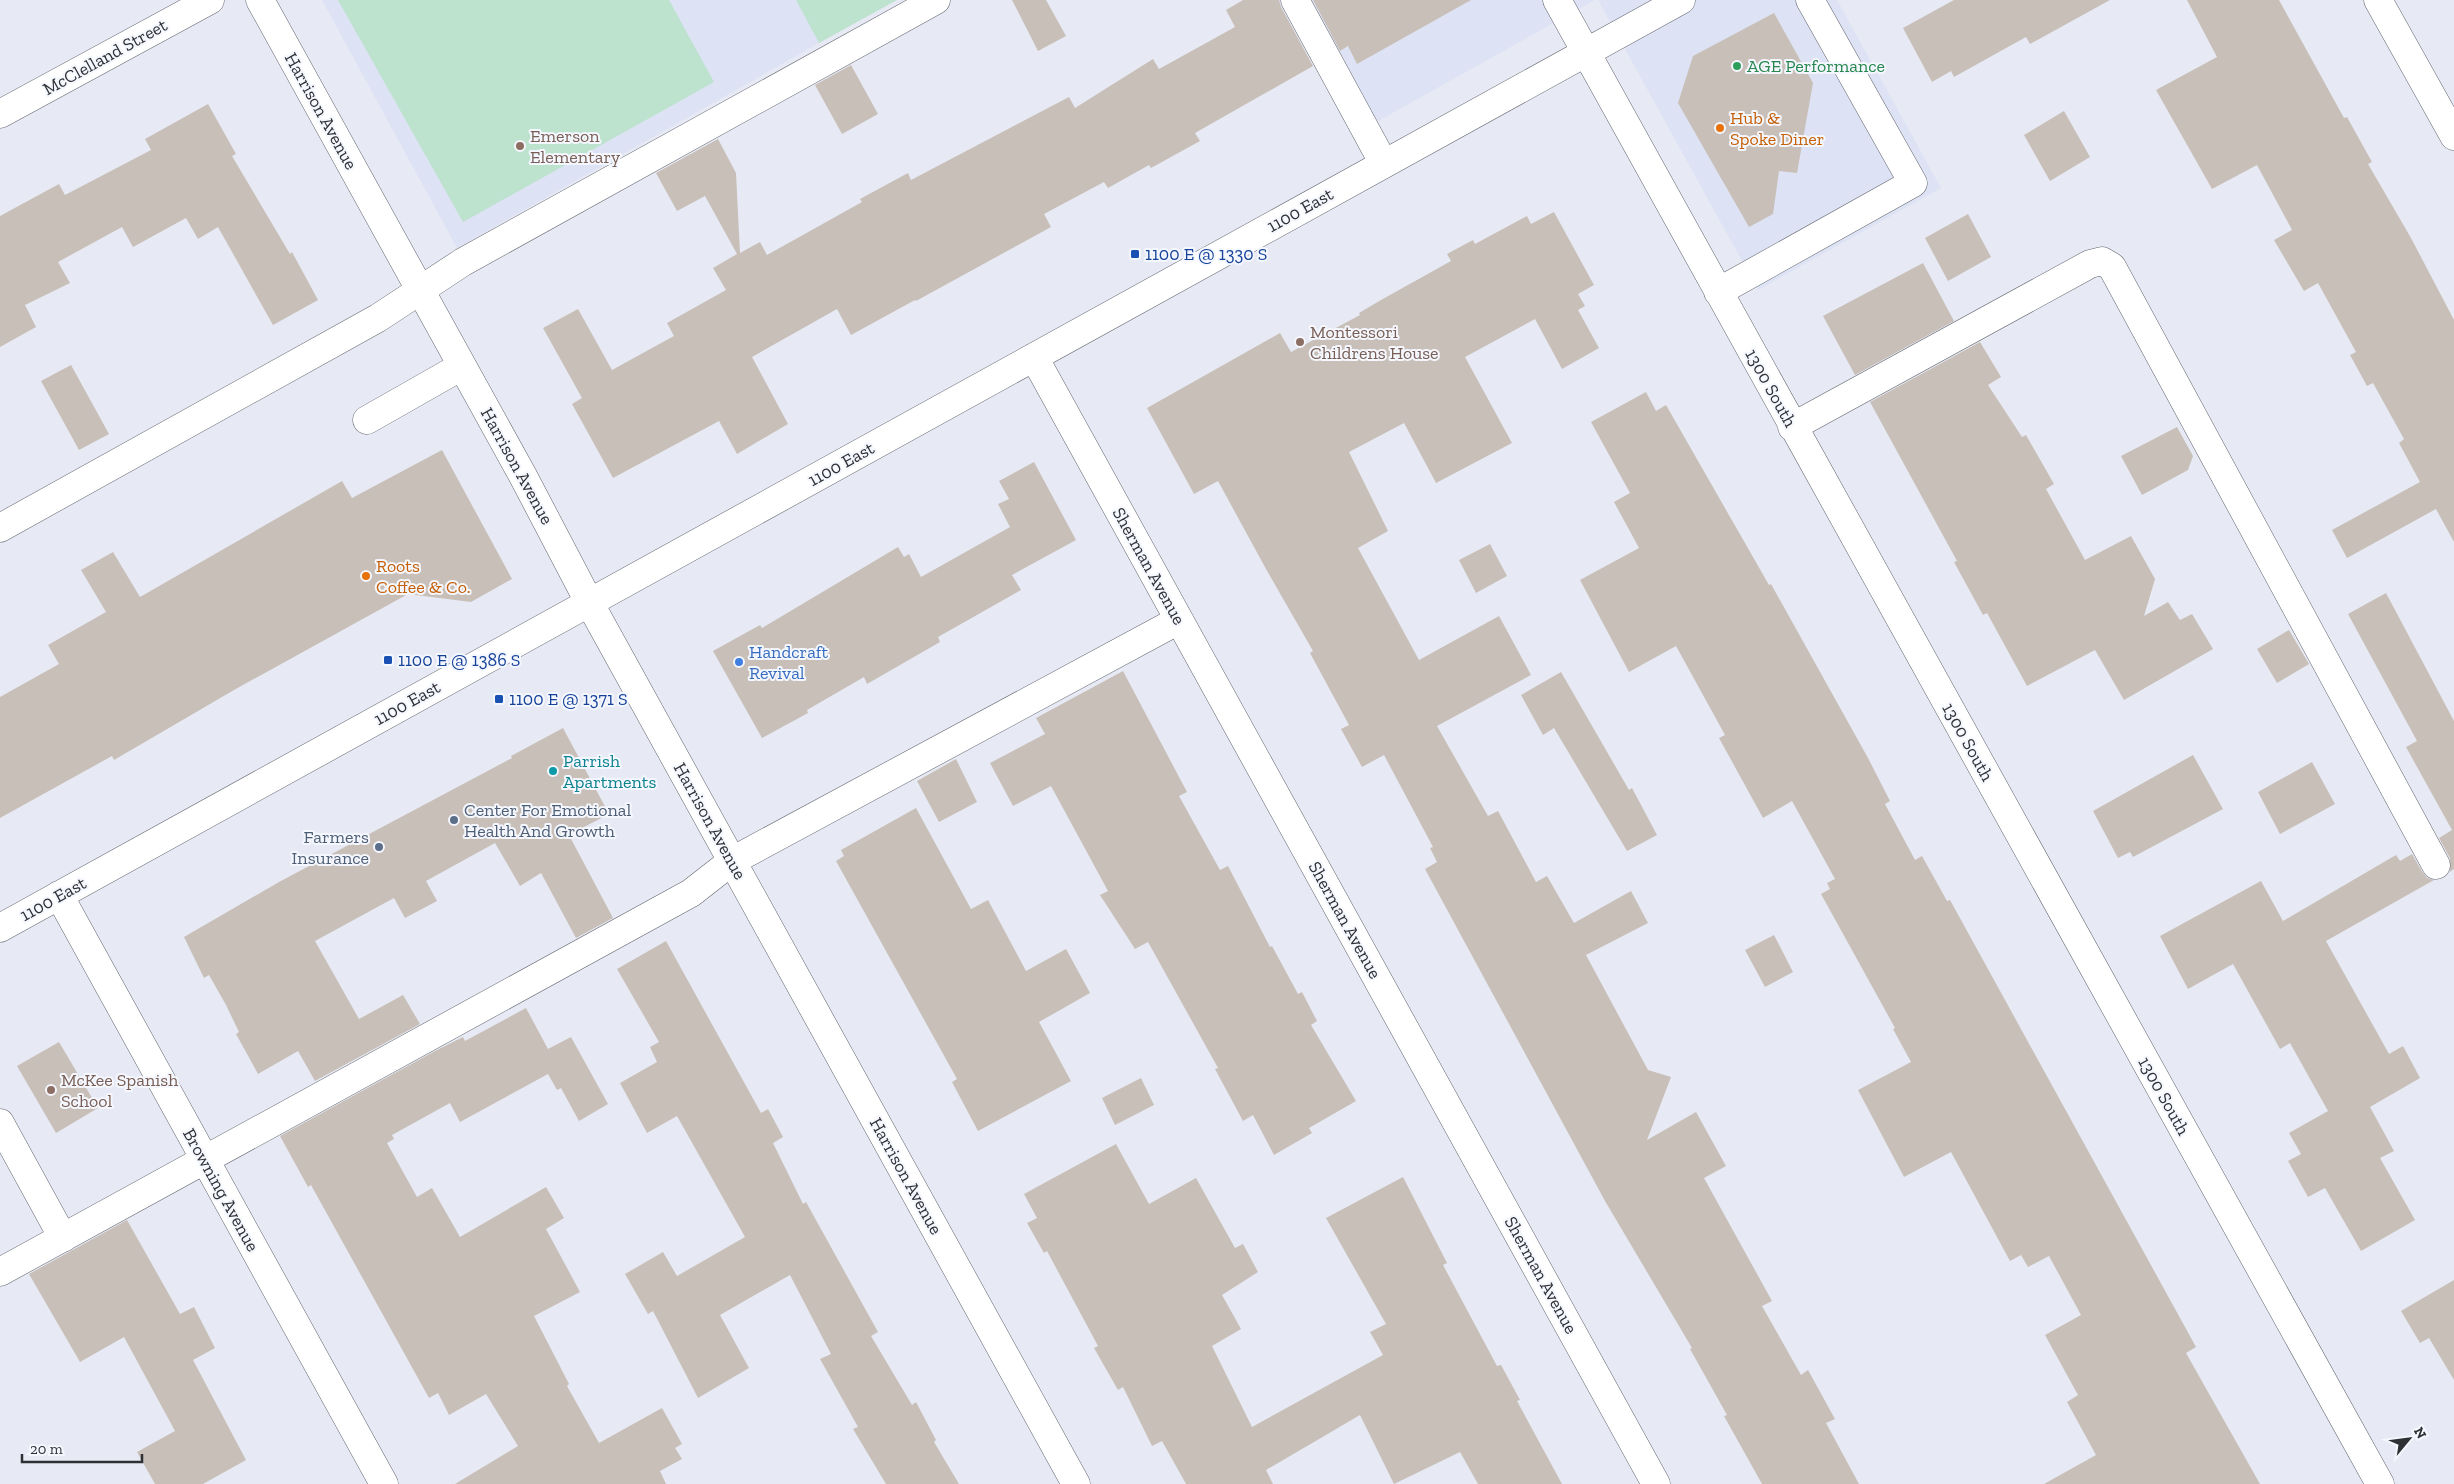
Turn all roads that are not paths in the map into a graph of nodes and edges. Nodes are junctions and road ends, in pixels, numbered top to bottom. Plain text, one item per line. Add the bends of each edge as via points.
1 (210, 0) edge
2 (260, 0) edge
3 (936, 0) edge
4 (1295, 0) edge
5 (1557, 0) edge
6 (1681, 0) edge
7 (1810, 0) edge
8 (2378, 0) edge
9 (1585, 52) junction
10 (0, 114) edge
11 (2454, 136) edge
12 (1384, 164) junction
13 (420, 290) junction
14 (1718, 292) junction
15 (1034, 357) junction
16 (462, 366) junction
17 (367, 420) dead end
18 (1792, 427) junction
19 (0, 528) edge
20 (589, 602) junction
21 (1179, 620) junction
22 (732, 861) junction
23 (2436, 865) dead end
24 (59, 895) junction
25 (2, 921) edge
26 (0, 1123) edge
27 (204, 1158) junction
28 (62, 1238) junction
29 (0, 1272) edge
30 (384, 1484) edge
31 (1076, 1484) edge
32 (1656, 1484) edge
33 (2380, 1484) edge

1 - 10 street, McClelland Street
2 - 13 street, Harrison Avenue
3 - 13 street via 472,257
4 - 12 street
5 - 9 street, 1300 South
6 - 9 street, 1100 East
7 - 14 street via 1913,183
8 - 11 street
9 - 12 street, 1100 East
9 - 14 street, 1300 South
12 - 15 street, 1100 East
13 - 16 street, Harrison Avenue
13 - 19 street via 378,318
14 - 18 street, 1300 South
15 - 20 street, 1100 East
15 - 21 street, Sherman Avenue
16 - 17 street
16 - 20 street, Harrison Avenue
18 - 23 street via 2090,264 2102,261 2112,267
18 - 33 street, 1300 South
20 - 22 street, Harrison Avenue
20 - 24 street, 1100 East
21 - 22 street
21 - 32 street, Sherman Avenue
22 - 27 street via 691,893
22 - 31 street, Harrison Avenue
24 - 25 street, 1100 East
24 - 27 street, Browning Avenue
26 - 28 street
27 - 28 street
27 - 30 street, Browning Avenue
28 - 29 street

